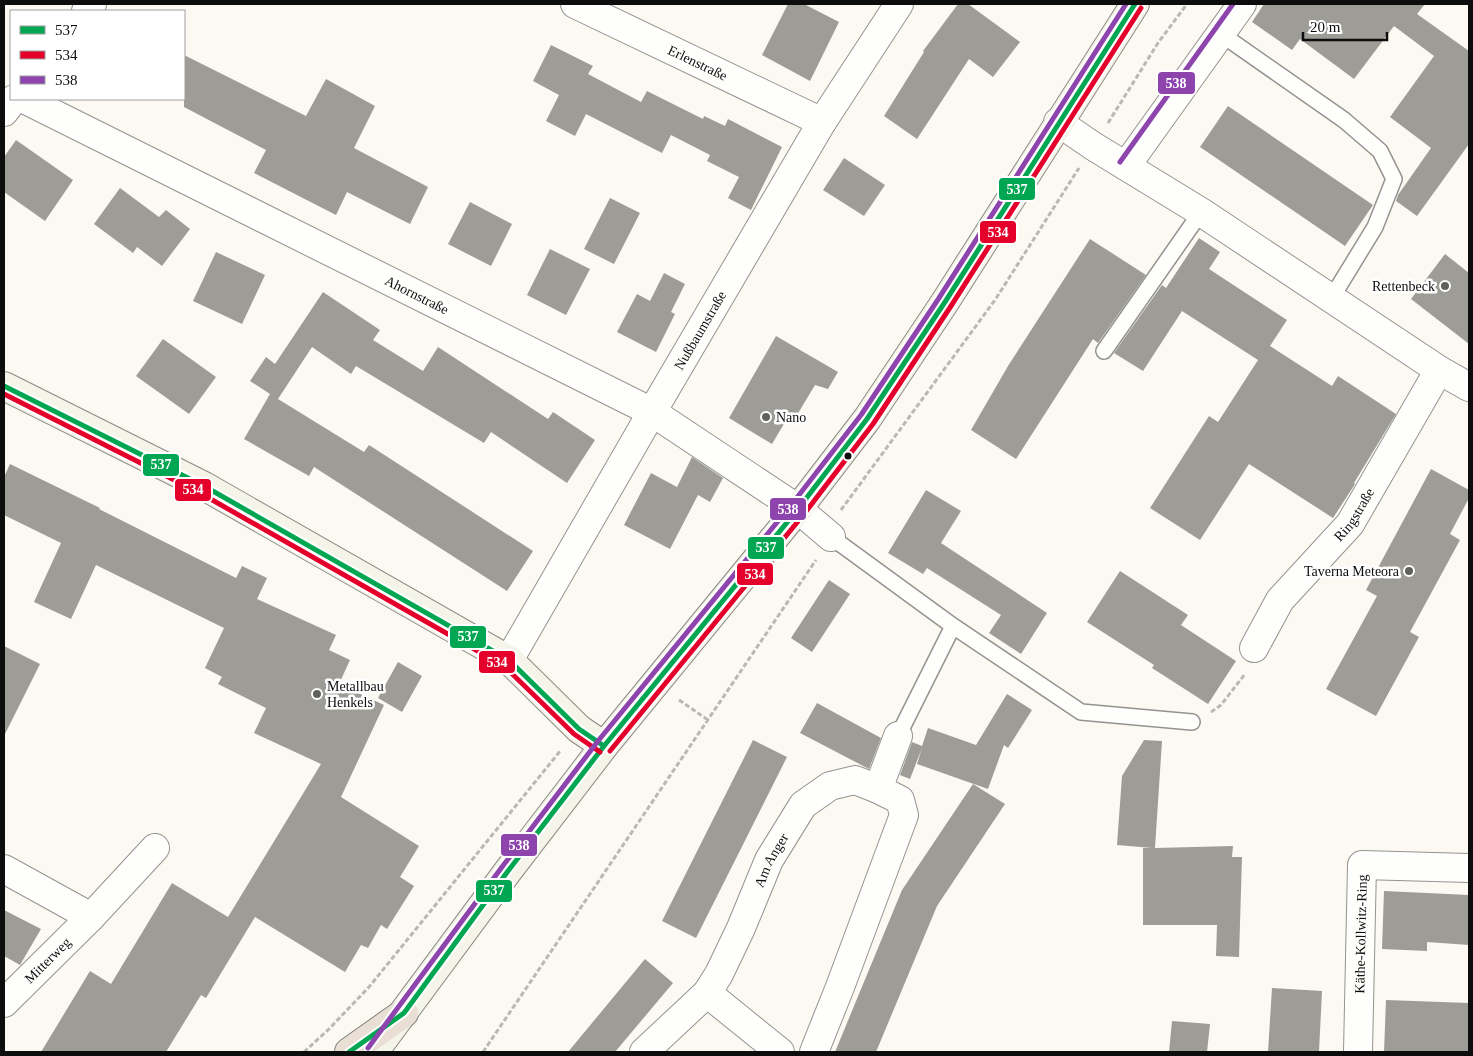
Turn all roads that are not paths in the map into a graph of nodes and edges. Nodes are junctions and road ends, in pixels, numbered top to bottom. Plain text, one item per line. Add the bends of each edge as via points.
1 (575, 4) edge
2 (898, 4) edge
3 (1134, 4) edge
4 (1242, 4) edge
5 (1221, 34) junction
6 (13, 100) edge
7 (26, 100) edge
8 (4, 112) edge
9 (822, 122) junction
10 (1058, 122) junction
11 (1126, 166) junction
12 (1201, 212) junction
13 (1331, 298) junction
14 (1104, 351) dead end
15 (1439, 370) junction
16 (4, 386) edge
17 (1469, 387) edge
18 (652, 412) junction
19 (798, 509) junction
20 (831, 537) joint
21 (953, 626) junction
22 (1254, 648) road end
23 (509, 660) junction
24 (1192, 722) road end
25 (898, 736) joint
26 (604, 746) junction
27 (878, 789) junction
28 (154, 848) dead end
29 (1469, 868) edge
30 (4, 869) edge
31 (91, 917) junction
32 (707, 993) junction
33 (4, 1003) edge
34 (404, 1013) junction
35 (349, 1052) edge
36 (374, 1052) edge
37 (644, 1052) edge
38 (780, 1052) edge
39 (814, 1052) edge
40 (1358, 1052) edge

1 - 9 street, Erlenstraße
2 - 9 street, Nußbaumstraße
3 - 10 street
4 - 5 street
5 - 11 street
5 - 13 lane via 1344,120 1380,152 1394,179 1375,227
6 - 8 street
7 - 18 street, Ahornstraße
9 - 18 street, Nußbaumstraße
10 - 11 street
10 - 19 street via 872,411
11 - 12 street
12 - 13 street
12 - 14 lane
13 - 15 street
15 - 17 street
15 - 22 street, Ringstraße via 1350,524 1280,600
16 - 23 street via 204,486
18 - 19 street, Ahornstraße
18 - 23 street, Nußbaumstraße
19 - 20 street
19 - 26 street
20 - 21 lane
21 - 24 lane via 1081,712
21 - 25 lane
23 - 26 street via 579,729
25 - 27 street
26 - 34 street
27 - 32 street, Am Anger via 855,780 830,786 803,805 769,860 719,974
27 - 39 street, Am Anger via 900,800 904,815
28 - 31 street, Mitterweg
29 - 40 street, Käthe-Kollwitz-Ring via 1362,865
30 - 31 street
31 - 33 street, Mitterweg
32 - 37 street, Am Anger
32 - 38 street
34 - 35 highway
34 - 36 street

